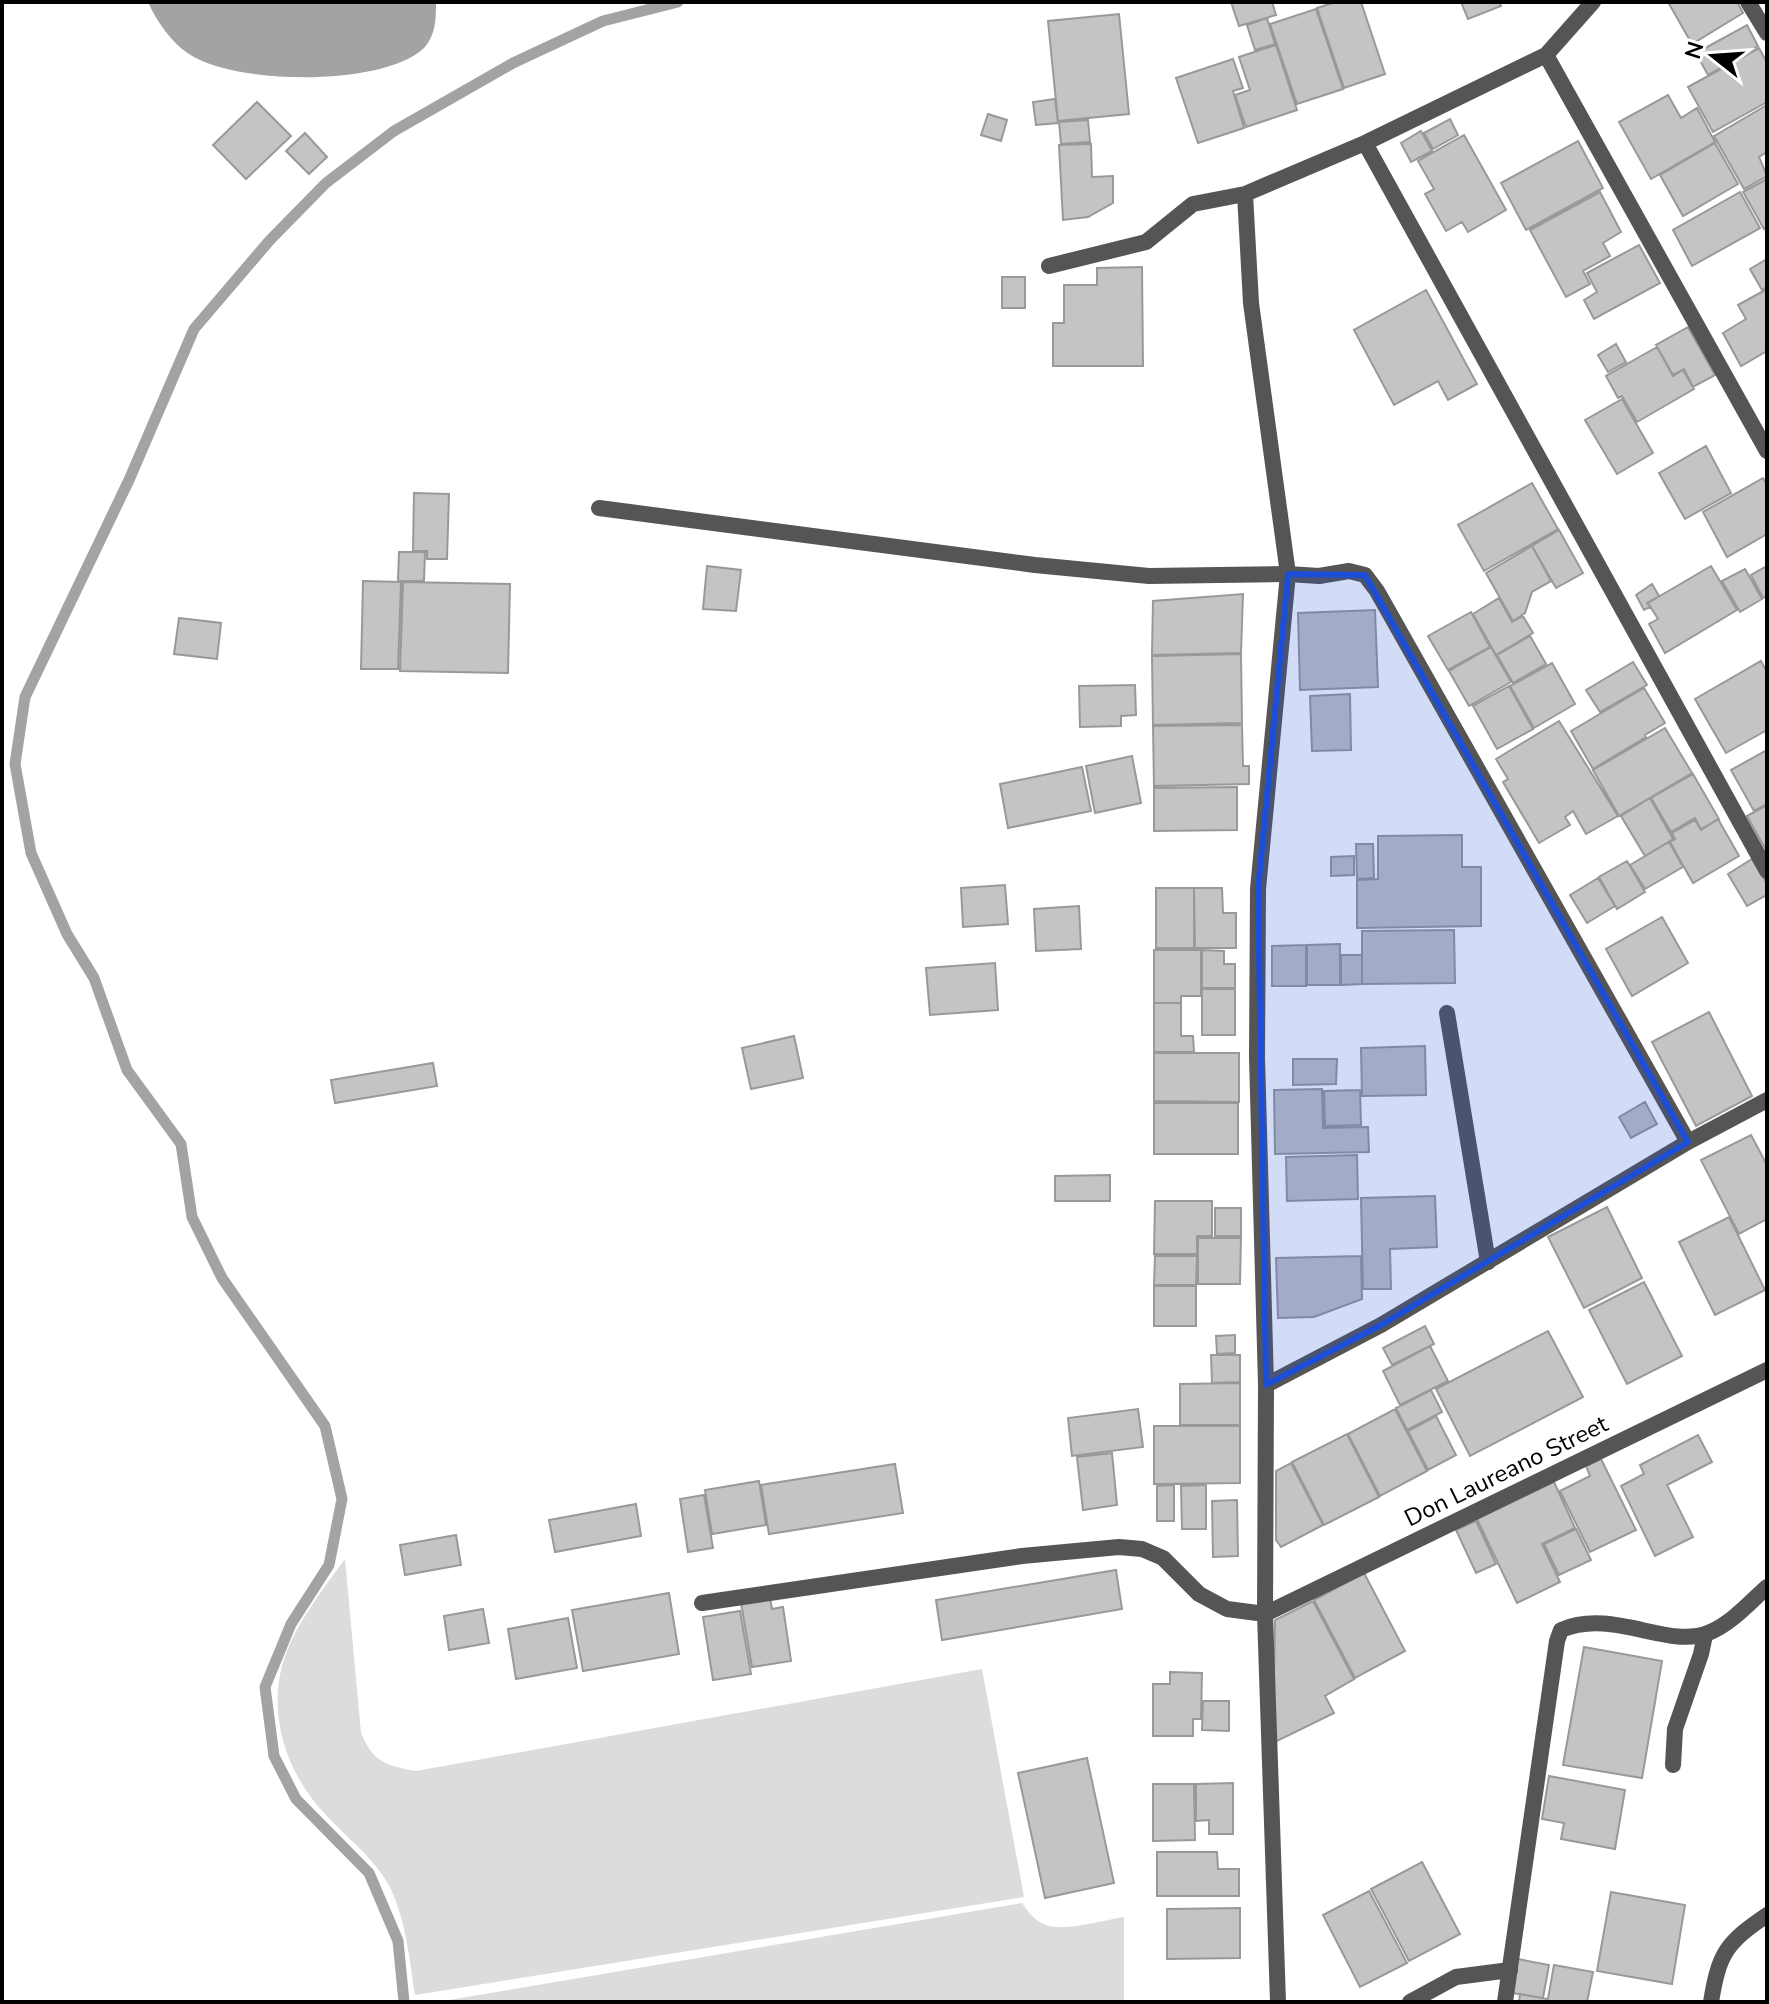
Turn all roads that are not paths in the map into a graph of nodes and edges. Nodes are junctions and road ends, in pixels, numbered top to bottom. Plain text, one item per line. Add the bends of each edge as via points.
1 (1593, 2) edge
2 (1748, 2) edge
3 (1767, 33) edge
4 (1546, 55) junction
5 (1365, 143) junction
6 (1245, 194) junction
7 (1049, 266) dead end
8 (1767, 451) edge
9 (599, 508) dead end
10 (1288, 574) junction
11 (1767, 871) edge
12 (1447, 1013) dead end
13 (1767, 1100) edge
14 (1688, 1142) junction
15 (1488, 1262) junction
16 (1767, 1370) edge
17 (1266, 1385) junction
18 (1767, 1587) edge
19 (702, 1603) dead end
20 (1265, 1614) junction
21 (1705, 1635) junction
22 (1673, 1765) dead end
23 (1767, 1915) edge
24 (1510, 1970) junction
25 (1278, 2002) edge
26 (1410, 2002) edge
27 (1505, 2002) edge
28 (1711, 2002) edge

1 - 4 street
2 - 3 street
4 - 5 street
4 - 8 street
5 - 6 street
5 - 11 street
6 - 7 street via 1193,204 1146,242
6 - 10 street via 1251,303
9 - 10 street via 1149,576
10 - 14 street via 1349,571 1365,575 1377,591
10 - 17 street via 1258,889
12 - 15 street
13 - 14 street
14 - 15 street
15 - 17 street
16 - 20 street, Don Laureano Street
17 - 20 street
18 - 21 street
19 - 20 street via 1119,1547 1163,1558 1199,1594 1227,1609
20 - 25 street
21 - 22 street via 1675,1729
21 - 24 street via 1684,1637 1592,1622 1561,1630
23 - 28 street via 1727,1947
24 - 26 street via 1456,1977
24 - 27 street

